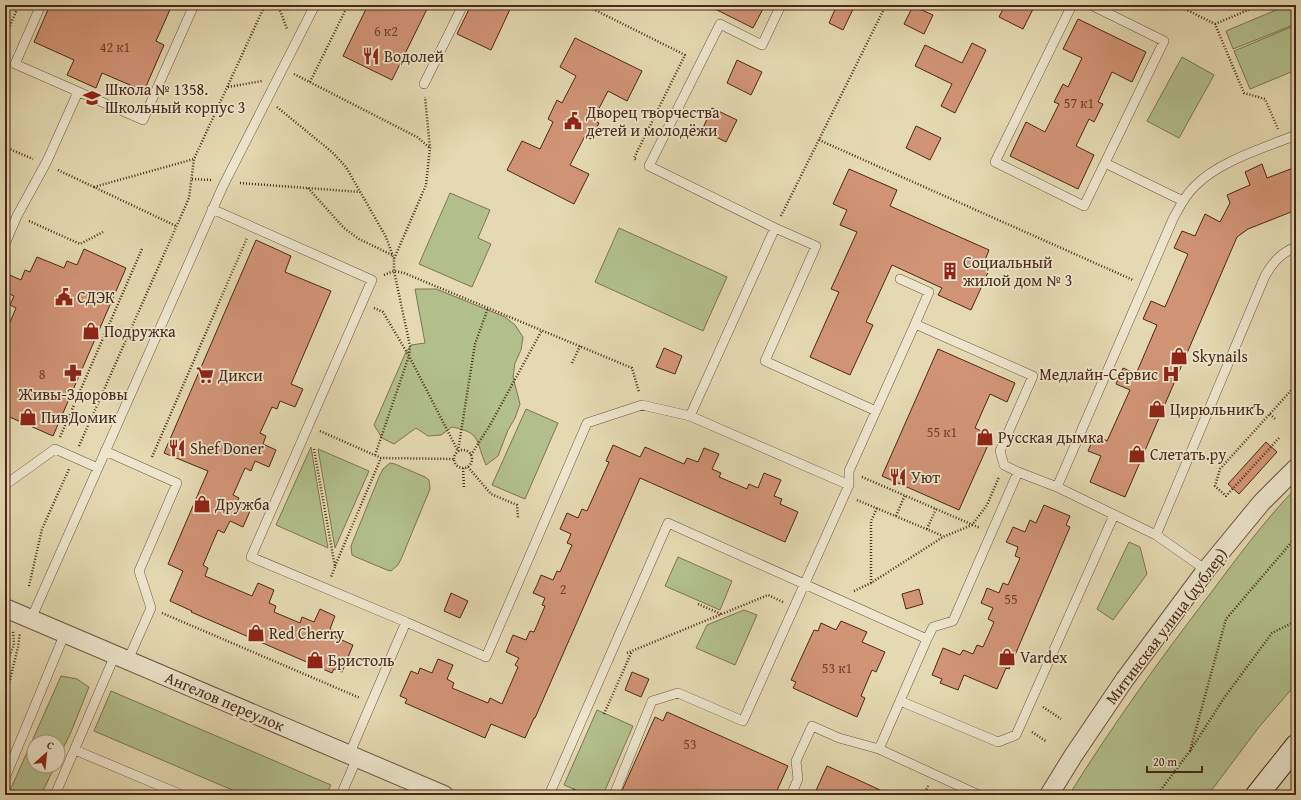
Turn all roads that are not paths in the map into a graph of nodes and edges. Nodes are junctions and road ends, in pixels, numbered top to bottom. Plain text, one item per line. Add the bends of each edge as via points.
1 (41, 5) edge
2 (194, 5) edge
3 (315, 5) edge
4 (463, 5) edge
5 (782, 5) edge
6 (1072, 5) edge
7 (1091, 5) edge
8 (424, 84) road end
9 (78, 92) junction
10 (1296, 135) edge
11 (1105, 163) junction
12 (1183, 201) junction
13 (212, 209) junction
14 (775, 228) junction
15 (5, 244) edge
16 (1296, 247) edge
17 (900, 279) dead end
18 (915, 324) junction
19 (876, 411) junction
20 (690, 416) junction
21 (105, 451) junction
22 (98, 468) junction
23 (1296, 468) edge
24 (1018, 472) junction
25 (849, 485) junction
26 (5, 486) edge
27 (1057, 487) junction
28 (1114, 514) junction
29 (1156, 535) junction
30 (1206, 570) junction
31 (805, 583) junction
32 (5, 608) edge
33 (31, 619) junction
34 (406, 622) junction
35 (65, 634) junction
36 (927, 639) junction
37 (122, 658) junction
38 (900, 701) junction
39 (1296, 746) edge
40 (879, 749) junction
41 (74, 750) junction
42 (353, 756) junction
43 (5, 778) edge
44 (792, 793) dead end
45 (55, 795) edge
46 (182, 795) edge
47 (341, 795) edge
48 (444, 795) edge
49 (549, 795) edge
50 (614, 795) edge
51 (979, 795) edge
52 (1049, 795) edge
53 (1257, 795) edge

1 - 9 lane via 15,64
2 - 9 lane via 143,120
3 - 13 lane
4 - 8 lane
5 - 14 lane via 762,45 720,24 649,166
6 - 11 lane via 995,162 1084,206
7 - 11 lane via 1164,41
9 - 15 lane
10 - 12 lane via 1220,166 1195,185
11 - 12 lane
12 - 27 lane via 1172,219
13 - 21 lane
13 - 34 lane via 372,280 251,557
14 - 19 lane via 816,246 765,361
14 - 20 lane
16 - 29 lane via 1271,265 1265,276
17 - 18 lane via 929,292
18 - 19 lane
18 - 24 lane via 1033,376 1000,451 1004,465
19 - 25 lane via 849,471
20 - 25 lane
20 - 34 lane via 642,405 587,423 486,657
21 - 22 lane
21 - 37 lane via 177,482 138,571 151,608
22 - 26 lane via 55,449
22 - 33 lane
23 - 30 street, Митинская улица (дублер) via 1262,502
24 - 27 lane
24 - 36 lane via 952,620 933,627
25 - 31 lane
27 - 28 lane
28 - 29 lane
28 - 38 lane via 1016,735 998,742
29 - 30 lane
30 - 52 street, Митинская улица (дублер) via 1125,679
31 - 36 lane
31 - 49 lane via 668,523
31 - 50 lane via 743,721 678,693 652,701
32 - 33 street, Ангелов переулок
33 - 35 street, Ангелов переулок
34 - 42 lane via 371,703
35 - 37 street, Ангелов переулок
35 - 43 lane
36 - 38 lane
37 - 41 lane
37 - 42 street, Ангелов переулок
38 - 40 lane
39 - 53 main road
40 - 44 lane via 839,738 812,726 796,762 798,779
40 - 51 lane
41 - 45 lane
41 - 46 lane
42 - 47 lane
42 - 48 street, Ангелов переулок

